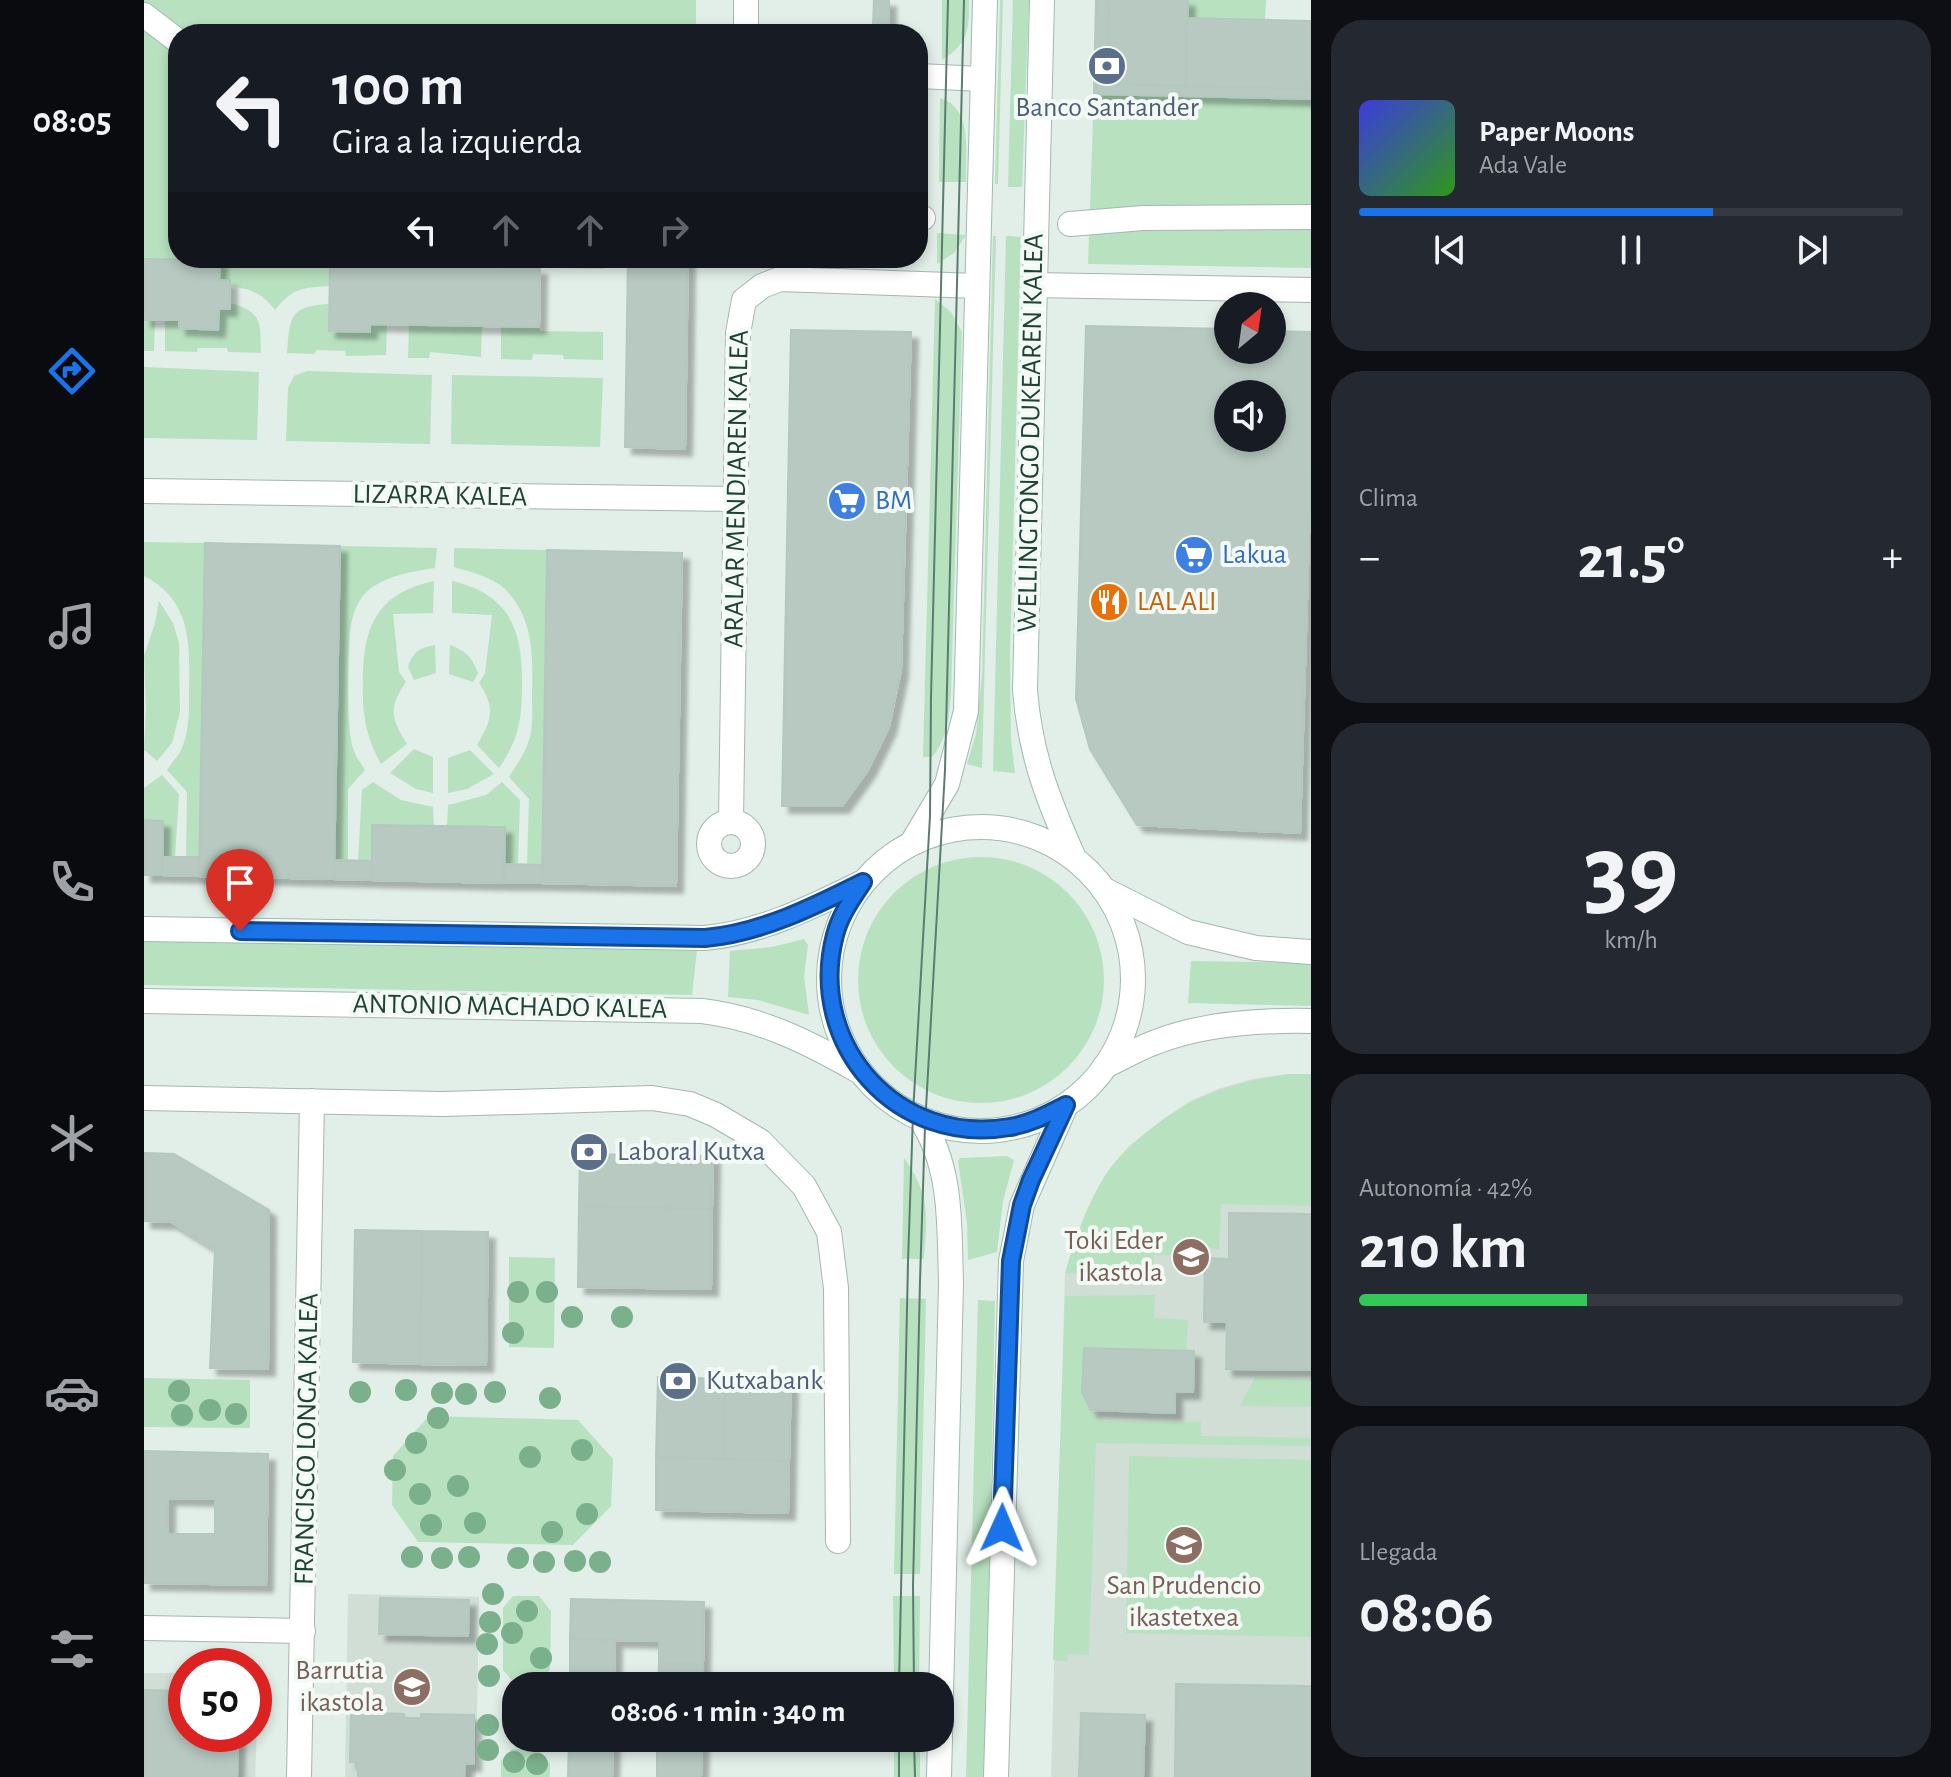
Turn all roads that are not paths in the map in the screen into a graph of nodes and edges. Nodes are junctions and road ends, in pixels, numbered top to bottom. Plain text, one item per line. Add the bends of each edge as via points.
1 (746, 0) edge
2 (985, 0) edge
3 (1042, 0) edge
4 (144, 15) edge
5 (746, 24) edge
6 (168, 33) edge
7 (928, 76) edge
8 (983, 79) junction
9 (1311, 217) edge
10 (1070, 224) dead end
11 (1034, 285) junction
12 (977, 286) junction
13 (1311, 290) edge
14 (144, 491) edge
15 (736, 499) junction
16 (731, 822) dead end
17 (912, 843) junction
18 (1074, 858) junction
19 (863, 882) junction
20 (1103, 889) junction
21 (144, 929) edge
22 (1311, 952) edge
23 (144, 1001) edge
24 (1311, 1021) edge
25 (1105, 1066) junction
26 (863, 1074) junction
27 (144, 1098) edge
28 (312, 1101) junction
29 (1066, 1105) junction
30 (920, 1118) junction
31 (838, 1541) dead end
32 (144, 1628) edge
33 (303, 1631) junction
34 (942, 1672) edge
35 (940, 1752) edge
36 (299, 1777) edge
37 (939, 1777) edge
38 (996, 1777) edge

1 - 5 main road
2 - 8 main road, WELLINGTONGO DUKEAREN KALEA
3 - 11 main road, WELLINGTONGO DUKEAREN KALEA
4 - 6 main road
7 - 8 main road
8 - 12 main road, WELLINGTONGO DUKEAREN KALEA
9 - 10 main road
11 - 13 main road
11 - 18 main road, WELLINGTONGO DUKEAREN KALEA via 1025,690 1032,750
12 - 15 main road, ARALAR MENDIAREN KALEA via 780,279 744,300 738,333
12 - 17 main road, WELLINGTONGO DUKEAREN KALEA via 966,711 947,784
14 - 15 main road, LIZARRA KALEA
15 - 16 main road, ARALAR MENDIAREN KALEA
17 - 18 main road via 942,832 988,827 1033,836
17 - 19 main road
18 - 20 main road
19 - 21 main road via 766,925 705,938
19 - 26 main road via 835,933 829,992 846,1049
20 - 22 main road via 1188,932 1256,948
20 - 25 main road via 1127,937 1133,991 1119,1043
23 - 26 main road, ANTONIO MACHADO KALEA via 702,1011 765,1025
24 - 25 main road via 1242,1023 1184,1034
25 - 29 main road
26 - 30 main road
27 - 28 main road
28 - 31 main road via 443,1104 652,1098 690,1104 760,1141 804,1186 829,1232 836,1288
28 - 33 main road, FRANCISCO LONGA KALEA
29 - 30 main road via 1012,1127 983,1131
29 - 38 main road via 1022,1205 1011,1261
30 - 34 main road via 944,1169 950,1215
32 - 33 main road
33 - 36 main road, FRANCISCO LONGA KALEA
35 - 37 main road

